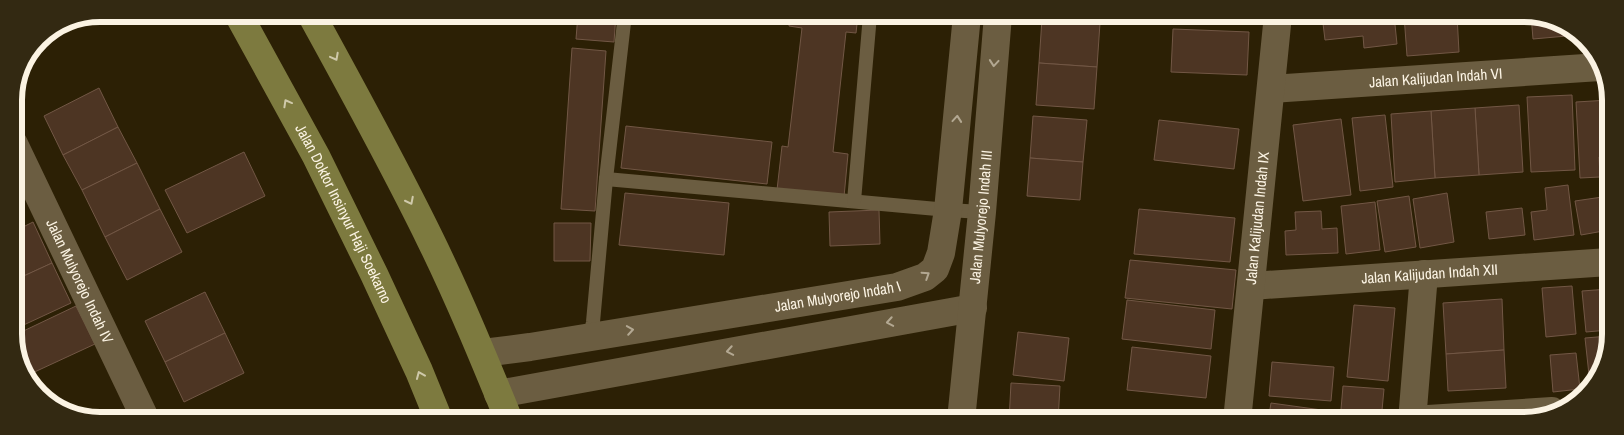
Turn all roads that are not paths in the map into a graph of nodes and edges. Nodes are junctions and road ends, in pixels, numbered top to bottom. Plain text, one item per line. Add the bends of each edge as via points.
1 (242, 22) edge
2 (316, 22) edge
3 (624, 22) edge
4 (869, 22) edge
5 (966, 22) edge
6 (997, 22) edge
7 (1277, 22) edge
8 (1594, 67) edge
9 (1271, 89) junction
10 (23, 162) edge
11 (606, 179) junction
12 (854, 202) junction
13 (948, 210) junction
14 (982, 212) junction
15 (1602, 262) edge
16 (1424, 274) junction
17 (1250, 286) junction
18 (823, 299) junction
19 (973, 308) junction
20 (828, 334) junction
21 (590, 337) junction
22 (482, 353) junction
23 (498, 394) junction
24 (962, 412) edge
25 (1238, 412) edge
26 (1413, 412) edge
27 (143, 413) edge
28 (436, 413) edge
29 (506, 413) edge

28 -> 1 main road, Jalan Doktor Insinyur Haji Soekarno via 362,248
2 -> 22 main road via 431,240
3 - 11 lane
4 - 12 lane
13 -> 5 street, Jalan Mulyorejo Indah I
6 -> 14 street, Jalan Mulyorejo Indah III
7 - 9 street, Jalan Kalijudan Indah IX
8 - 9 street, Jalan Kalijudan Indah VI
9 - 17 street, Jalan Kalijudan Indah IX
10 - 27 street, Jalan Mulyorejo Indah IV
11 - 12 lane
11 - 21 lane
12 - 13 lane
13 - 14 lane
18 -> 13 street, Jalan Mulyorejo Indah I via 897,287 925,277 935,269 941,253
14 - 19 street, Jalan Mulyorejo Indah III
15 - 16 street, Jalan Kalijudan Indah XII
16 - 17 street, Jalan Kalijudan Indah XII
16 - 26 street
17 - 25 street, Jalan Kalijudan Indah IX
18 - 20 street
21 -> 18 street, Jalan Mulyorejo Indah I
19 -> 20 street
19 - 24 street, Jalan Mulyorejo Indah III
20 -> 23 street
21 - 22 street, Jalan Mulyorejo Indah I
22 - 23 main road
23 - 29 main road

